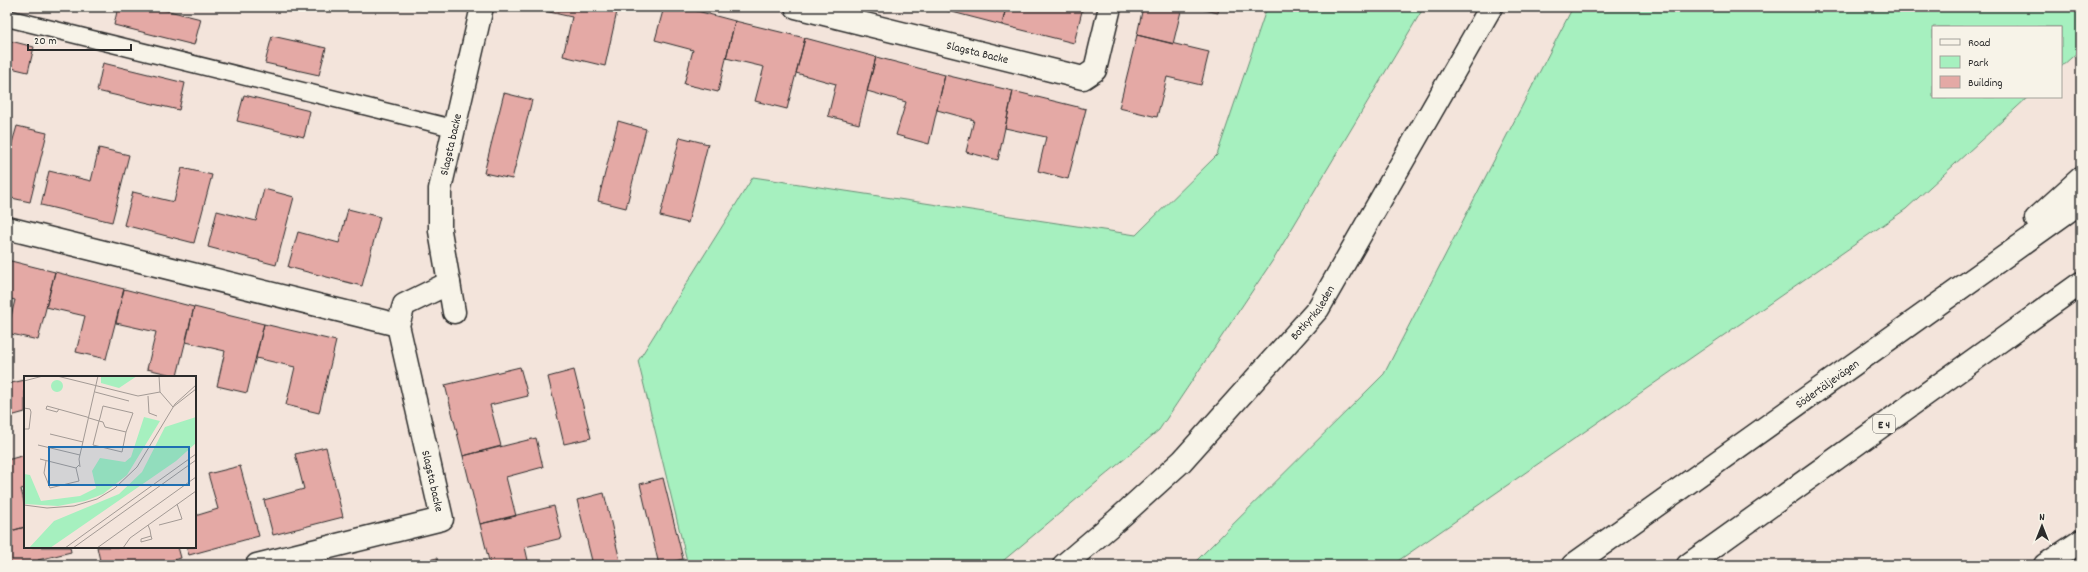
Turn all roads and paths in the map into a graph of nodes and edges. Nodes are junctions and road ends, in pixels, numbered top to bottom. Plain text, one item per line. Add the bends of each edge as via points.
1 (482, 7) edge
2 (796, 7) edge
3 (1110, 7) edge
4 (1491, 7) edge
5 (7, 18) edge
6 (453, 128) junction
7 (2081, 178) edge
8 (2081, 202) edge
9 (7, 228) edge
10 (449, 283) junction
11 (2081, 283) edge
12 (1963, 286) junction
13 (454, 312) dead end
14 (398, 325) junction
15 (2081, 541) edge
16 (257, 565) edge
17 (1064, 565) edge
18 (1573, 565) edge
19 (1688, 565) edge
20 (2044, 565) edge

1 - 6 main road, Slagsta backe
2 - 3 main road, Slagsta Backe via 1083,78 1095,70
4 - 17 main road, Botkyrkaleden via 1318,309 1182,461
5 - 6 lane
6 - 10 main road, Slagsta backe via 440,189 440,231
7 - 12 main road
8 - 12 main road, Södertäljevägen
9 - 14 main road
10 - 13 main road, Slagsta backe
10 - 14 main road, Slagsta backe via 404,305
11 - 19 main road, E 4
12 - 18 main road, Södertäljevägen
14 - 16 main road, Slagsta backe via 442,519
15 - 20 main road

